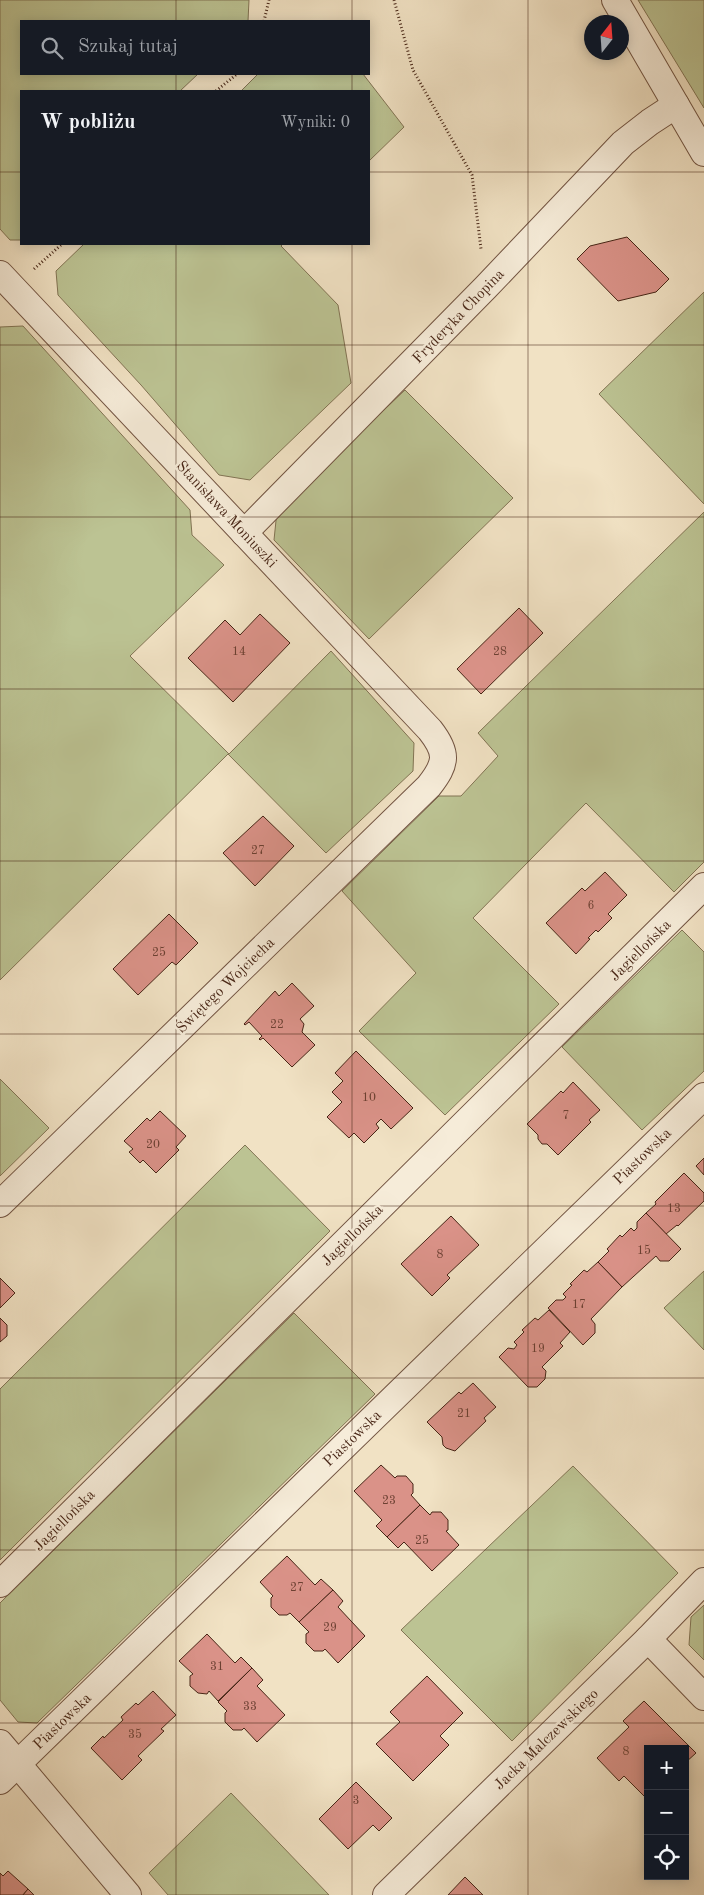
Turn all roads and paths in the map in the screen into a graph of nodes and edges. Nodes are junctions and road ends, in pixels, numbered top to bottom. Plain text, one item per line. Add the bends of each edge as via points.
1 (269, 0) edge
2 (394, 0) edge
3 (615, 0) edge
4 (264, 20) edge
5 (236, 75) edge
6 (217, 90) edge
7 (676, 105) junction
8 (704, 153) edge
9 (61, 245) edge
10 (5, 280) edge
11 (486, 287) junction
12 (244, 533) junction
13 (443, 760) joint
14 (704, 886) edge
15 (704, 1096) edge
16 (0, 1204) edge
17 (704, 1581) edge
18 (0, 1584) edge
19 (648, 1639) junction
20 (704, 1696) edge
21 (0, 1743) edge
22 (9, 1772) edge
23 (128, 1895) edge
24 (386, 1895) edge

1 - 4 path
2 - 11 path via 413,70 472,175
3 - 7 street
5 - 6 path
7 - 8 street
7 - 11 street, Fryderyka Chopina via 623,143
9 - 10 path via 30,273
10 - 12 street, Stanisława Moniuszki
11 - 12 street, Fryderyka Chopina
12 - 13 street, Stanisława Moniuszki via 430,730 440,743
13 - 16 street, Świętego Wojciecha via 429,786
14 - 18 street, Jagiellońska
15 - 22 street, Piastowska
17 - 19 street, Jacka Malczewskiego
19 - 20 street
19 - 24 street, Jacka Malczewskiego
21 - 22 street
22 - 23 street

